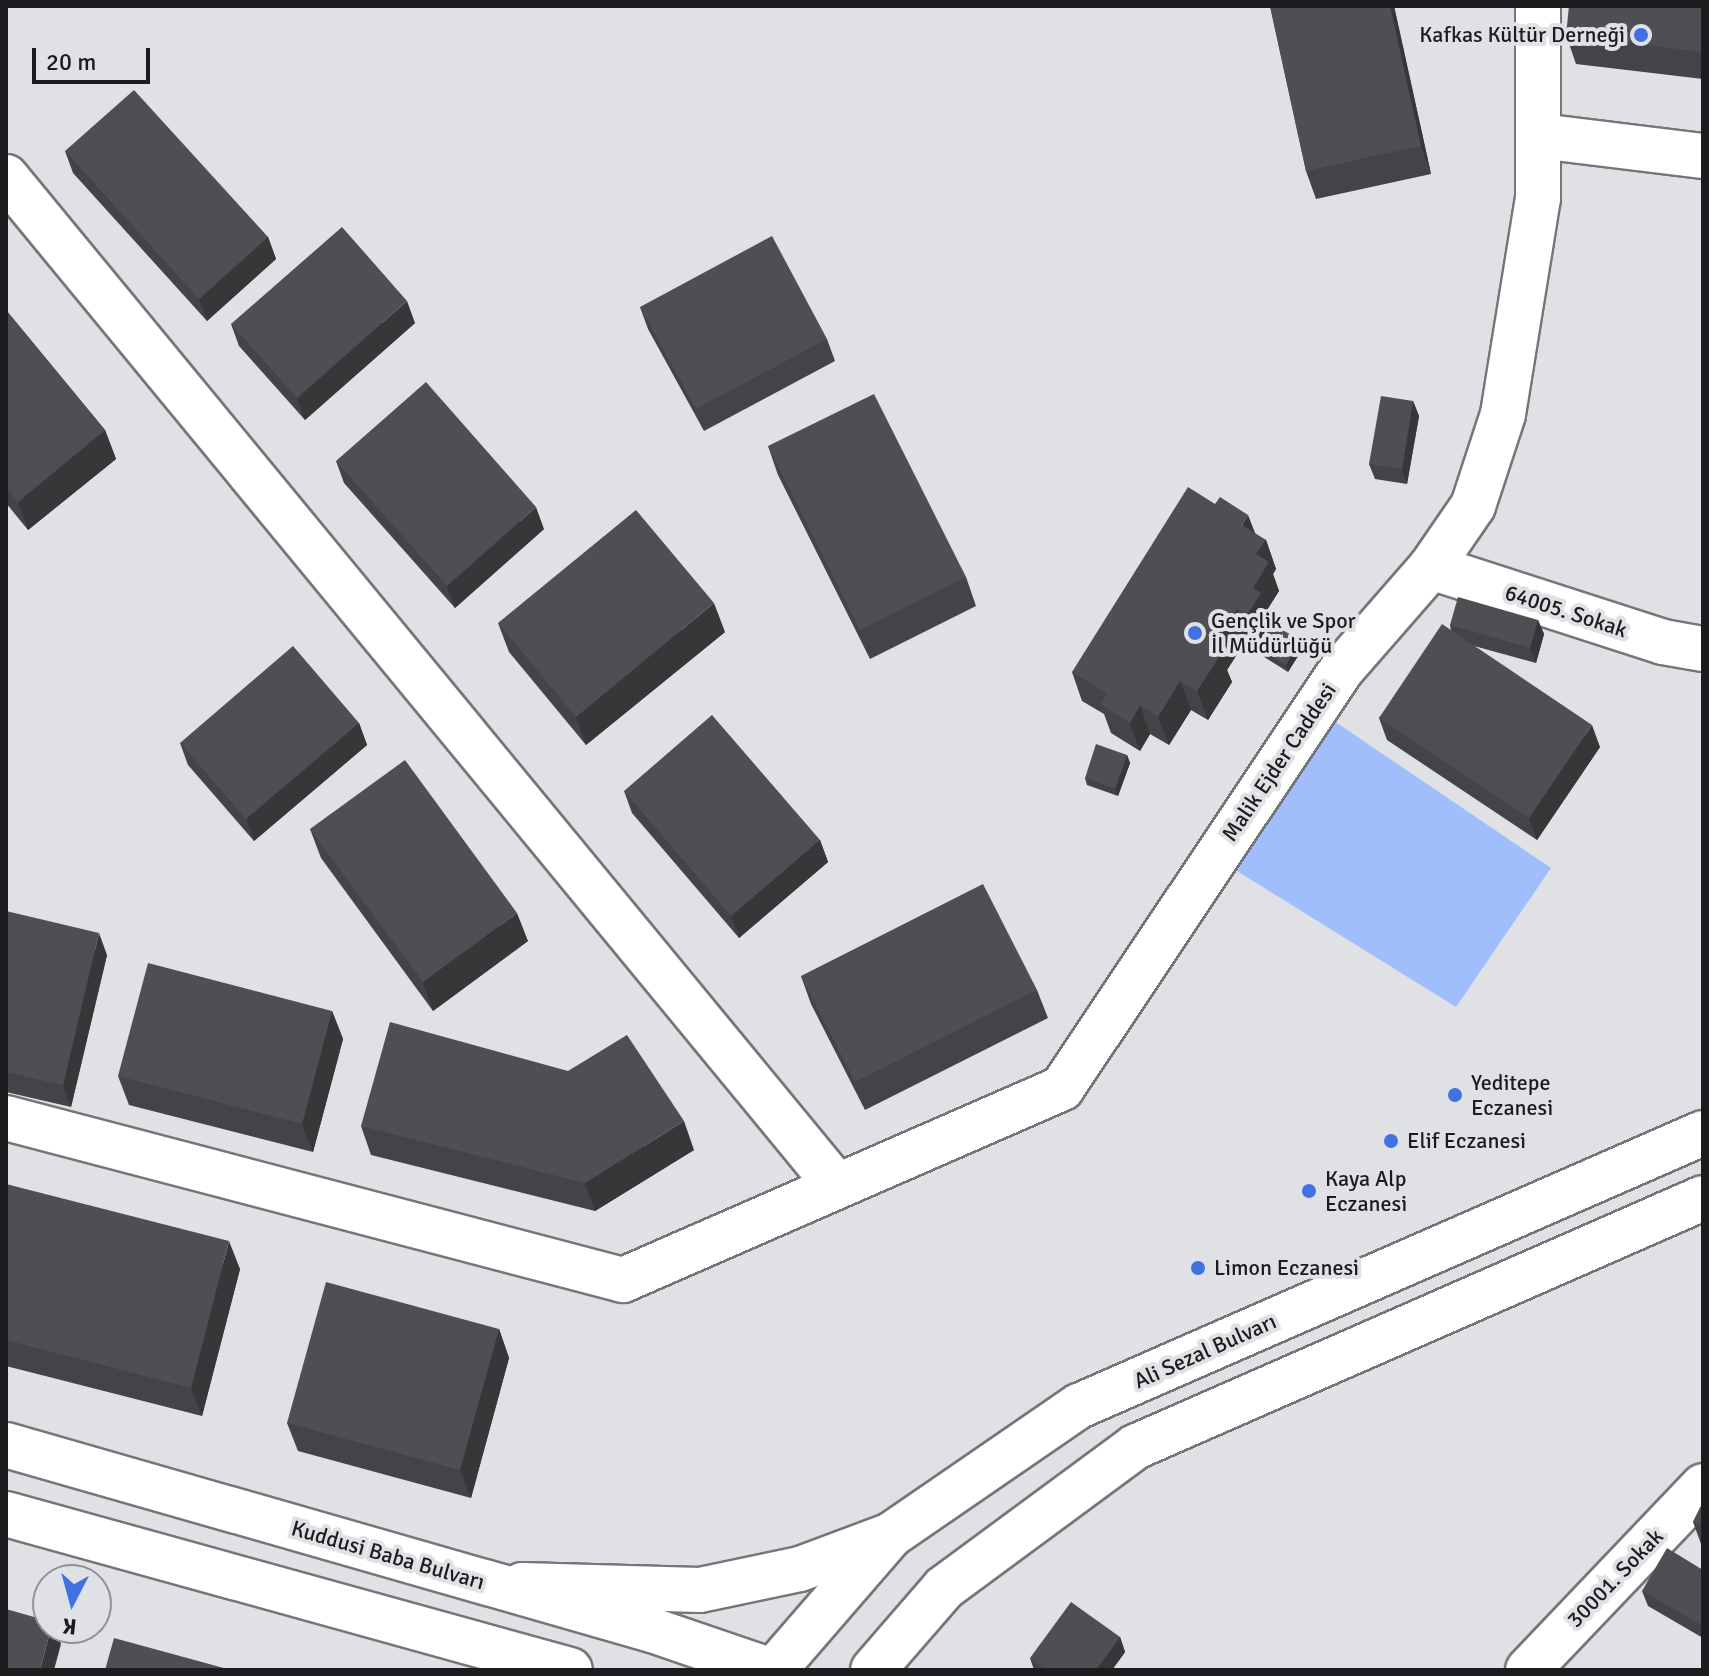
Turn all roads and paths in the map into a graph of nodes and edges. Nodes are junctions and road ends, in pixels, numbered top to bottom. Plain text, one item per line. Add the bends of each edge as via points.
1 (1538, 6) edge
2 (1540, 136) junction
3 (1703, 156) edge
4 (6, 177) edge
5 (1431, 567) junction
6 (1703, 649) edge
7 (6, 1118) edge
8 (1703, 1133) edge
9 (837, 1186) junction
10 (1703, 1198) edge
11 (6, 1445) edge
12 (1703, 1486) edge
13 (6, 1514) edge
14 (891, 1535) junction
15 (491, 1585) junction
16 (570, 1670) edge
17 (772, 1670) edge
18 (873, 1670) edge
19 (1528, 1670) edge

1 - 2 street, Malik Ejder Caddesi
2 - 3 street
2 - 5 street, Malik Ejder Caddesi via 1538,199 1503,414 1473,506
4 - 9 street
5 - 6 street, 64005. Sokak via 1663,642
5 - 9 street, Malik Ejder Caddesi via 1342,669 1062,1088
7 - 9 street, Malik Ejder Caddesi via 623,1280
8 - 14 street, Ali Sezal Bulvarı via 1079,1406
10 - 18 street via 1135,1447 944,1588
11 - 15 street, Kuddusi Baba Bulvarı
12 - 19 street, 30001. Sokak
13 - 16 street
14 - 15 street via 800,1569 700,1590
14 - 17 street, Ali Sezal Bulvarı
15 - 17 street, Kuddusi Baba Bulvarı

